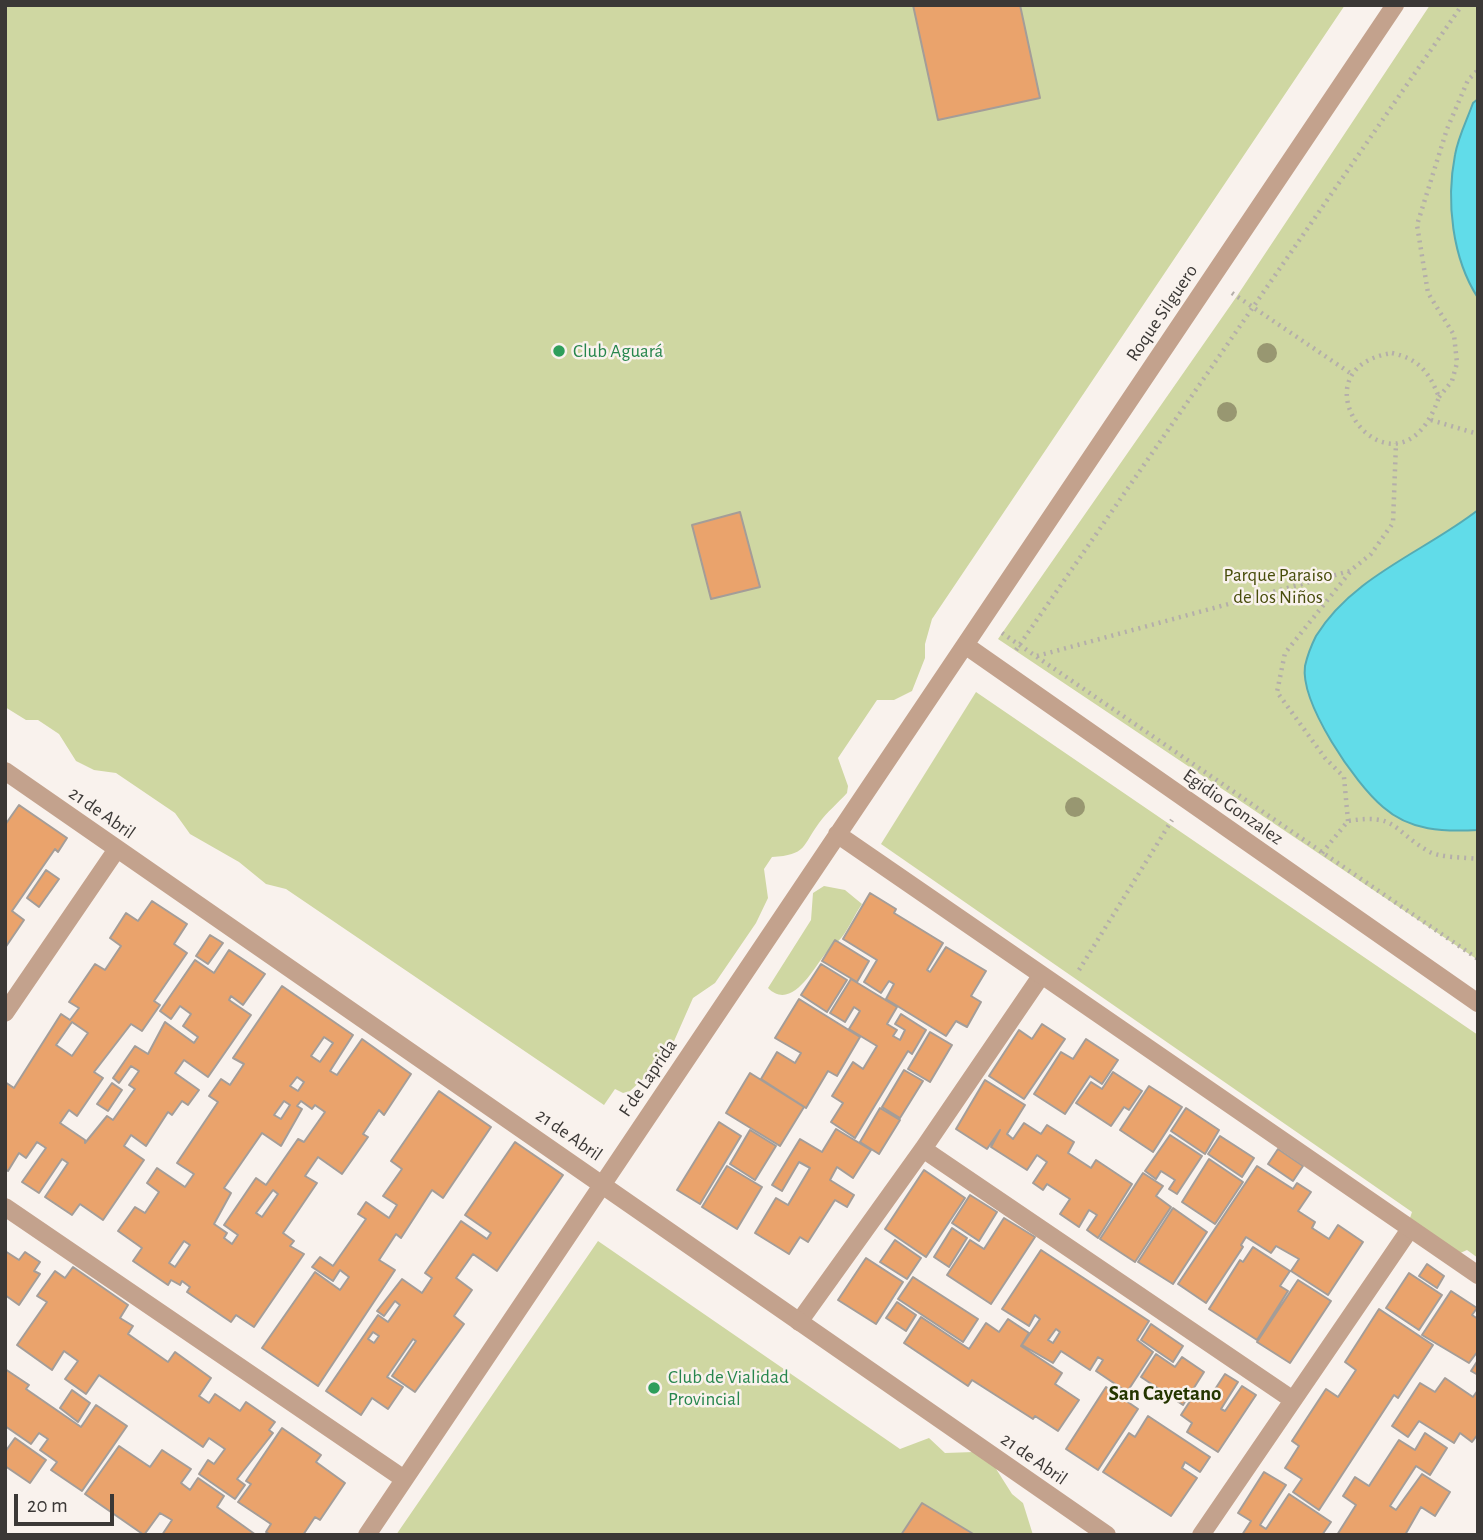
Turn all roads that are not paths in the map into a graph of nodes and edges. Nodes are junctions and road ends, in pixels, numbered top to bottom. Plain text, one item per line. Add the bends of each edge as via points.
1 (1395, 5) edge
2 (965, 645) junction
3 (5, 771) edge
4 (837, 834) junction
5 (117, 849) junction
6 (1041, 976) junction
7 (1478, 1003) edge
8 (5, 1013) edge
9 (923, 1149) junction
10 (603, 1184) junction
11 (5, 1207) edge
12 (1410, 1229) junction
13 (1478, 1275) edge
14 (799, 1322) junction
15 (1293, 1400) junction
16 (404, 1479) junction
17 (366, 1535) edge
18 (1107, 1535) edge
19 (1201, 1535) edge

1 - 2 street, Roque Silguero
2 - 4 street, F de Laprida
2 - 7 street, Egidio Gonzalez
3 - 5 street, 21 de Abril
4 - 6 street
4 - 10 street, F de Laprida
5 - 8 street
5 - 10 street, 21 de Abril
6 - 9 street
6 - 12 street
9 - 14 street
9 - 15 street
10 - 14 street, 21 de Abril
10 - 16 street, F de Laprida
11 - 16 street
12 - 13 street
12 - 15 street
14 - 18 street, 21 de Abril
15 - 19 street
16 - 17 street, F de Laprida

